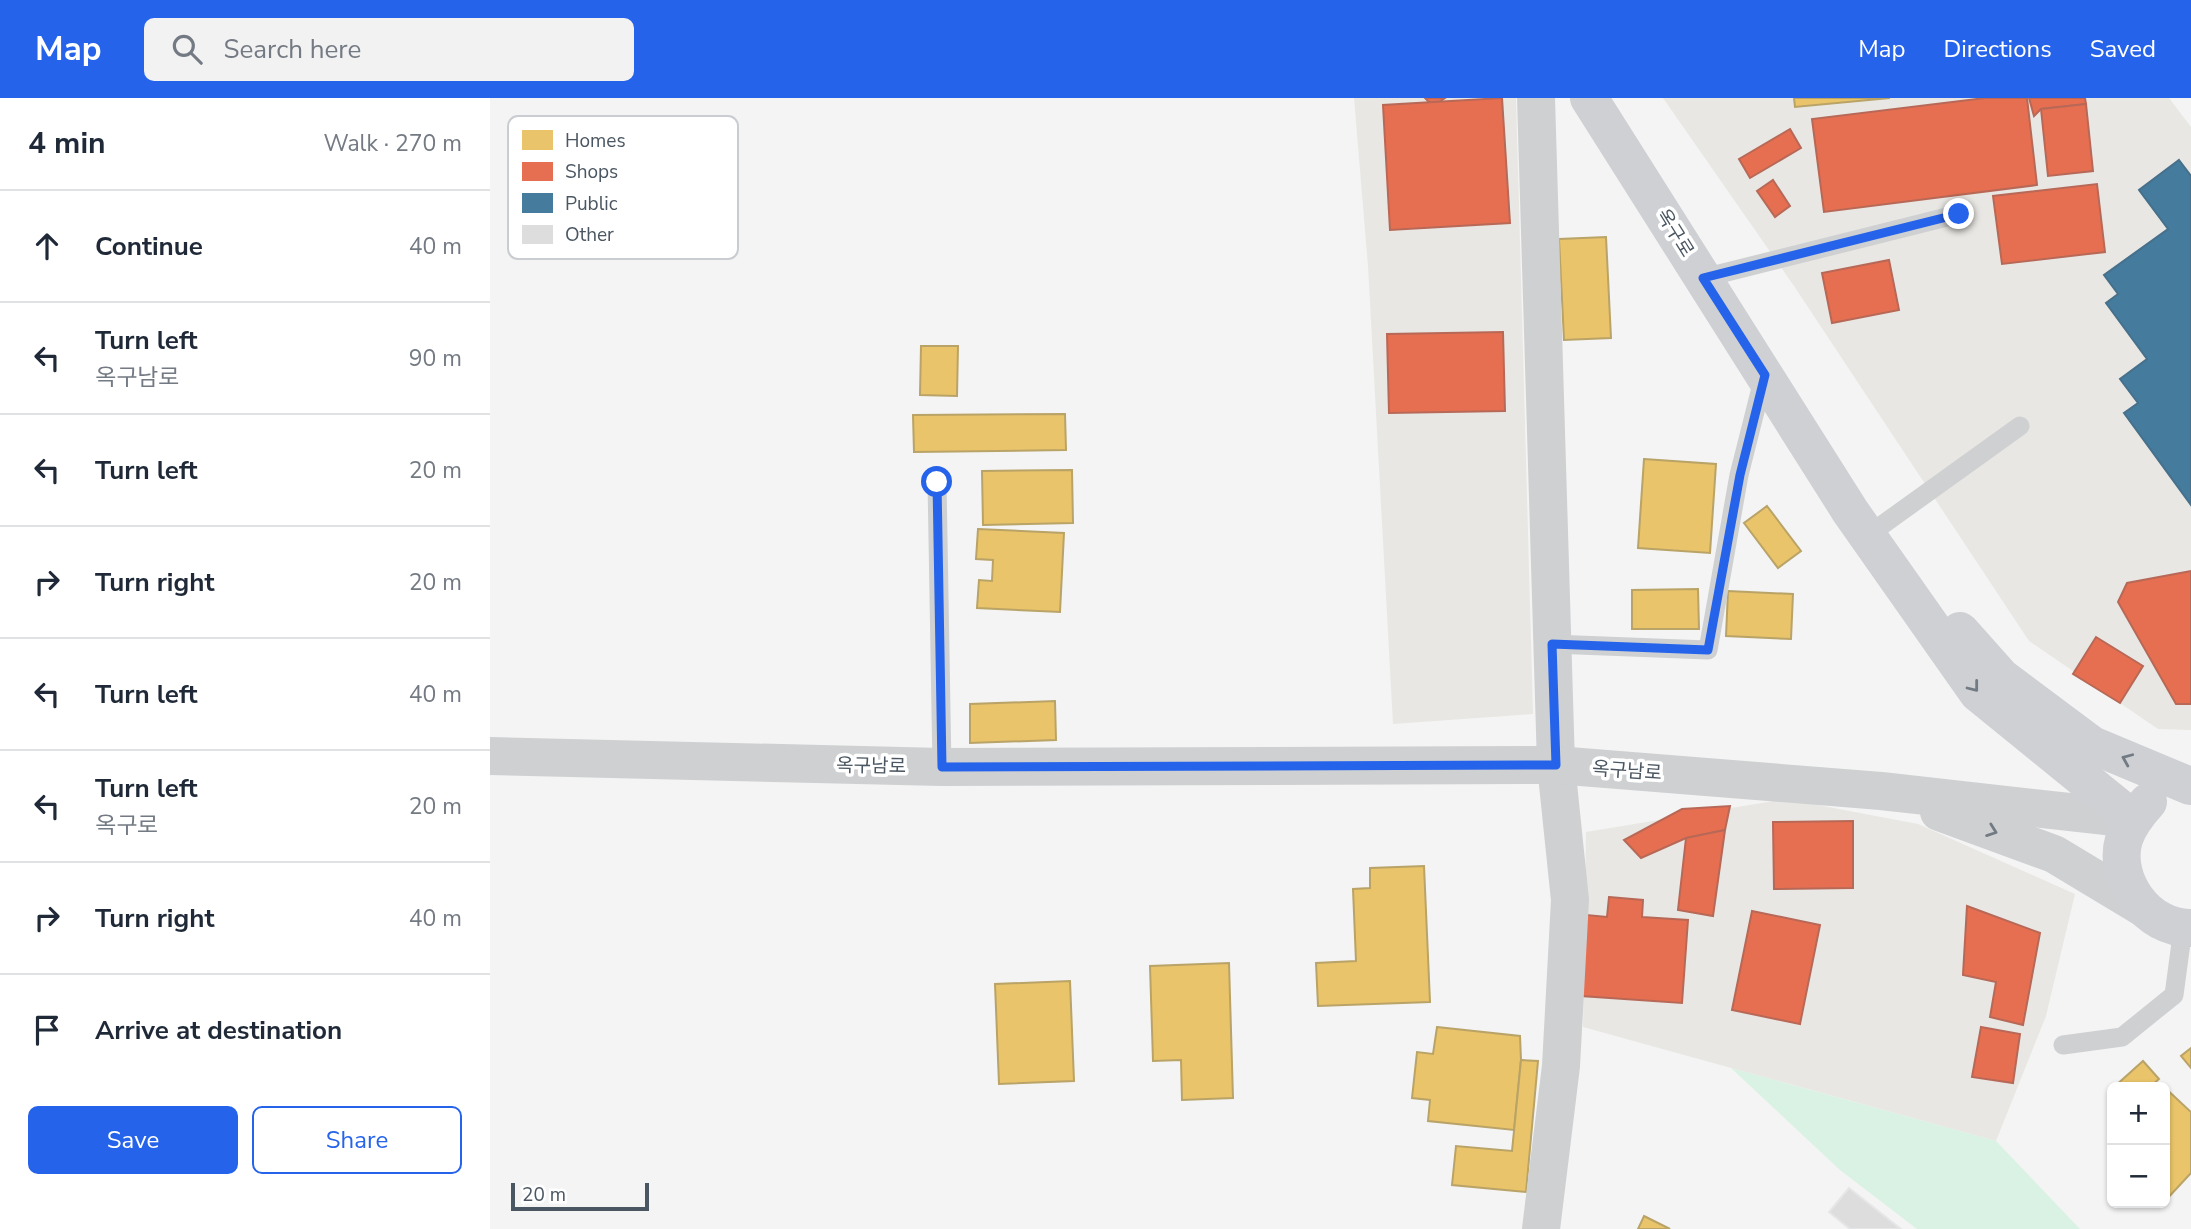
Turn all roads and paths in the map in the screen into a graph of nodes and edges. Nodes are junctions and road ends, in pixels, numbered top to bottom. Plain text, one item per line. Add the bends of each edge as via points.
1 (1536, 98) edge
2 (1589, 98) edge
3 (1959, 214) dead end
4 (1703, 278) junction
5 (1765, 375) junction
6 (2020, 426) dead end
7 (937, 482) dead end
8 (1861, 522) junction
9 (1552, 644) junction
10 (490, 756) edge
11 (1556, 765) junction
12 (942, 767) junction
13 (2191, 786) edge
14 (1881, 791) junction
15 (2133, 819) junction
16 (2142, 907) junction
17 (2187, 928) edge
18 (2063, 1045) dead end
19 (1541, 1229) edge

1 - 9 street
2 - 4 main road, 옥구로
3 - 4 lane
4 - 5 main road, 옥구로
5 - 8 main road, 옥구로
5 - 9 lane via 1740,475 1708,650
6 - 8 lane
7 - 12 lane
13 -> 8 main road via 2092,745 2001,677
8 -> 15 main road via 1978,693
9 - 11 street
10 - 12 street, 옥구남로
11 - 12 street, 옥구남로
11 - 14 street, 옥구남로
11 - 19 street via 1570,900 1561,1066
13 - 15 main road via 2168,790 2148,802
14 - 15 street
14 -> 16 street via 2054,854
15 - 16 main road via 2124,841 2122,864 2128,887
16 - 17 main road via 2160,921
17 - 18 lane via 2174,995 2122,1037

